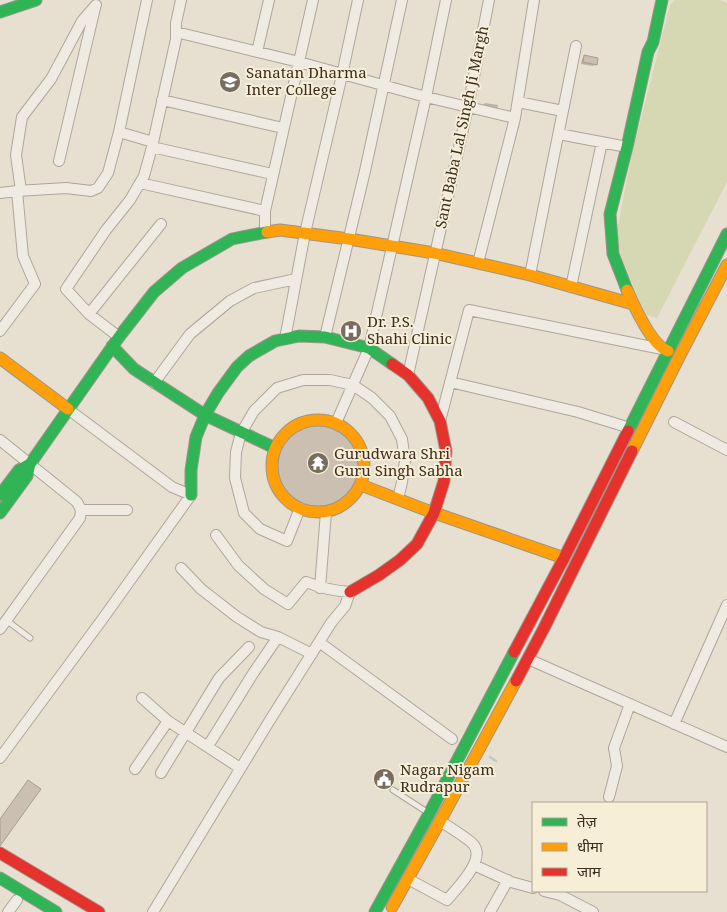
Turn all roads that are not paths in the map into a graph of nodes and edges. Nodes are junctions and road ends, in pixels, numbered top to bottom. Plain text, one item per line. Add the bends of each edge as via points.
1 (5, 0) edge
2 (36, 0) edge
3 (147, 0) edge
4 (181, 0) edge
5 (269, 0) edge
6 (313, 0) edge
7 (358, 0) edge
8 (402, 0) edge
9 (446, 0) edge
10 (488, 0) edge
11 (534, 0) edge
12 (653, 0) edge
13 (662, 0) edge
14 (0, 2) edge
15 (96, 2) edge
16 (0, 12) edge
17 (176, 32) junction
18 (576, 46) dead end
19 (257, 52) junction
20 (648, 52) junction
21 (298, 62) junction
22 (342, 75) junction
23 (384, 86) junction
24 (426, 97) junction
25 (162, 100) junction
26 (518, 102) junction
27 (468, 107) junction
28 (563, 111) junction
29 (515, 118) junction
30 (283, 128) junction
31 (119, 132) junction
32 (559, 134) junction
33 (602, 142) junction
34 (153, 144) junction
35 (627, 147) junction
36 (60, 161) dead end
37 (272, 174) junction
38 (140, 183) junction
39 (19, 191) junction
40 (0, 193) edge
41 (265, 211) junction
42 (161, 224) dead end
43 (265, 233) junction
44 (305, 233) junction
45 (727, 234) edge
46 (349, 239) junction
47 (393, 246) junction
48 (434, 254) junction
49 (478, 263) junction
50 (727, 265) edge
51 (530, 275) junction
52 (296, 280) junction
53 (622, 280) junction
54 (571, 287) junction
55 (606, 297) junction
56 (633, 304) junction
57 (88, 314) junction
58 (0, 331) edge
59 (325, 337) junction
60 (285, 339) junction
61 (115, 342) junction
62 (369, 348) junction
63 (665, 350) junction
64 (679, 357) junction
65 (0, 358) edge
66 (408, 374) junction
67 (450, 382) junction
68 (154, 383) junction
69 (353, 385) junction
70 (68, 409) junction
71 (205, 414) junction
72 (440, 421) junction
73 (674, 422) dead end
74 (336, 424) junction
75 (630, 428) junction
76 (241, 433) junction
77 (0, 440) edge
78 (275, 448) junction
79 (727, 450) edge
80 (30, 464) junction
81 (361, 485) junction
82 (191, 495) junction
83 (0, 496) edge
84 (398, 499) junction
85 (300, 508) junction
86 (81, 510) junction
87 (127, 510) dead end
88 (326, 512) junction
89 (0, 513) edge
90 (434, 513) junction
91 (216, 535) dead end
92 (564, 558) junction
93 (577, 565) junction
94 (181, 568) dead end
95 (320, 588) junction
96 (350, 592) junction
97 (727, 605) edge
98 (6, 620) junction
99 (531, 620) junction
100 (544, 628) junction
101 (0, 629) edge
102 (278, 636) junction
103 (30, 638) dead end
104 (319, 642) junction
105 (249, 647) dead end
106 (312, 654) junction
107 (528, 659) junction
108 (142, 698) dead end
109 (630, 704) junction
110 (168, 721) junction
111 (674, 724) junction
112 (186, 732) junction
113 (452, 739) dead end
114 (725, 743) edge
115 (208, 746) junction
116 (0, 758) edge
117 (240, 768) junction
118 (136, 769) dead end
119 (161, 773) dead end
120 (393, 790) dead end
121 (609, 798) dead end
122 (429, 814) junction
123 (440, 821) junction
124 (0, 853) edge
125 (0, 863) edge
126 (474, 865) junction
127 (0, 878) edge
128 (408, 878) junction
129 (508, 880) junction
130 (532, 888) edge
131 (0, 889) edge
132 (548, 892) edge
133 (20, 896) junction
134 (8, 912) edge
135 (37, 912) edge
136 (56, 912) edge
137 (84, 912) edge
138 (99, 912) edge
139 (153, 912) edge
140 (375, 912) edge
141 (389, 912) edge
142 (490, 912) edge
143 (593, 912) edge

1 - 14 main road
2 - 16 main road
3 - 31 street
4 - 17 street
5 - 19 street
6 - 21 street
7 - 22 street
8 - 23 street
9 - 24 street
10 - 27 street, Sant Baba Lal Singh Ji Margh
11 - 26 street
12 - 20 main road via 645,42
13 - 20 main road
15 - 36 street
15 - 39 street via 82,21 51,79 22,117 16,154
17 - 19 street
17 - 25 street
18 - 28 street
19 - 21 street
20 - 35 main road
21 - 22 street
21 - 30 street
22 - 23 street
22 - 44 street
23 - 24 street
23 - 46 street
24 - 27 street
24 - 47 street
25 - 30 street
25 - 34 street
26 - 28 street
26 - 29 street
27 - 29 street
27 - 48 street, Sant Baba Lal Singh Ji Margh
28 - 32 street
29 - 49 street
30 - 37 street
31 - 34 street
31 - 39 street via 108,173 98,188 91,192 66,188
32 - 33 street
32 - 51 street
33 - 35 street
33 - 54 street
34 - 37 street
34 - 38 street
35 - 53 main road via 610,214 613,254
37 - 41 street
38 - 41 street
38 - 57 street via 66,288
39 - 40 street
39 - 58 street via 23,256 35,284
41 - 43 street
42 - 57 street
43 - 44 main road via 280,230
43 - 61 main road via 232,238 182,268 154,292
44 - 46 main road
44 - 52 street
45 - 63 main road
46 - 47 main road
46 - 59 street
47 - 48 main road
47 - 62 street
48 - 49 main road
48 - 66 street, Sant Baba Lal Singh Ji Margh
49 - 51 main road
50 - 64 main road
51 - 54 main road
52 - 60 street
52 - 68 street via 254,288 230,301 190,334
53 - 55 main road
53 - 56 main road
54 - 55 main road
55 - 56 main road
56 - 63 main road
57 - 61 street
59 - 60 main road
59 - 62 main road
60 - 71 main road via 249,356 237,367
61 - 68 main road via 134,369
61 - 70 main road
62 - 66 main road
62 - 69 street
63 - 64 main road
63 - 67 street via 469,310
63 - 75 main road
64 - 93 main road
65 - 70 main road
66 - 72 main road via 428,398
67 - 72 street
67 - 75 street via 578,412
68 - 71 main road
69 - 74 street
69 - 76 street via 330,380 303,380 277,388 254,411
69 - 84 street via 390,416 402,439 405,460
70 - 80 main road
70 - 82 street via 172,487
71 - 76 main road
71 - 82 main road via 196,437
72 - 90 main road via 446,451 444,481
73 - 79 street
74 - 78 main road via 322,420 301,423 282,436
74 - 81 main road via 349,431 364,456
75 - 92 main road
76 - 78 main road
76 - 85 street via 235,478 244,513 260,529 287,541
77 - 80 street
78 - 85 main road via 271,464 273,480 280,494
80 - 83 main road via 19,470
80 - 86 street via 77,502
80 - 89 main road via 27,476
81 - 84 main road
81 - 88 main road via 352,498 339,508
82 - 116 street
84 - 90 main road
85 - 88 main road
86 - 87 street
86 - 98 street via 80,518
88 - 95 street
90 - 92 main road
90 - 96 main road via 417,544 400,560
91 - 95 street via 238,565 264,589 288,604 306,582
92 - 93 main road
92 - 99 main road
93 - 100 main road
94 - 102 street via 201,589 237,617 261,632
95 - 96 street
96 - 104 street via 346,606
97 - 111 street
98 - 101 street
98 - 103 lane
99 - 100 main road
99 - 122 main road
100 - 107 main road
102 - 106 street
102 - 115 street
104 - 106 street
104 - 113 street
105 - 112 street via 219,678
106 - 117 street
107 - 109 street
107 - 123 main road
108 - 110 street
109 - 111 street
109 - 121 street via 614,748 617,766
110 - 112 street
110 - 118 street
111 - 114 street
112 - 115 street
112 - 119 street
115 - 117 street
117 - 139 street
120 - 122 lane
122 - 123 main road
122 - 140 main road
123 - 126 street via 474,844 477,853
123 - 128 main road
124 - 138 main road
125 - 137 main road
126 - 128 street via 447,900
126 - 129 street
127 - 133 main road
128 - 141 main road
129 - 130 street
129 - 142 street
131 - 133 main road
132 - 143 street
133 - 134 street
133 - 135 main road
133 - 136 main road

